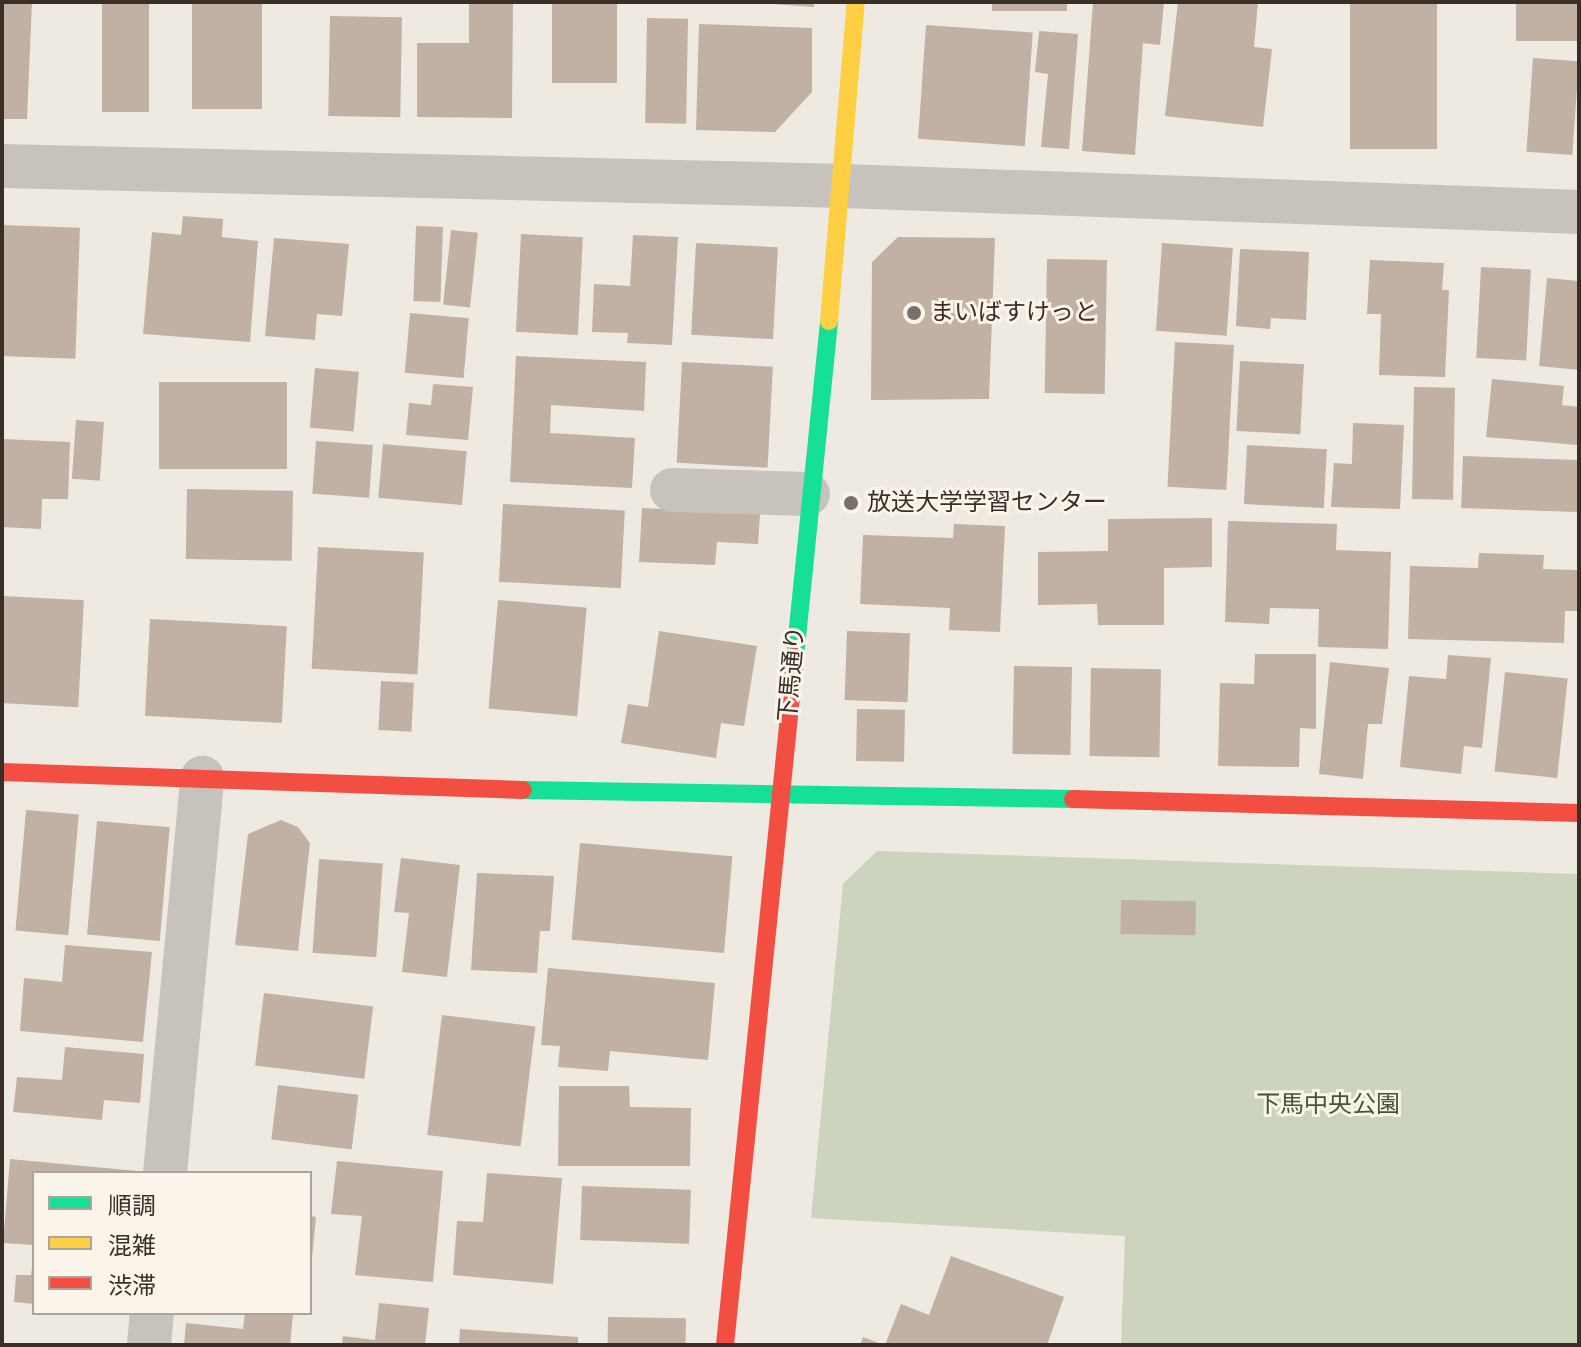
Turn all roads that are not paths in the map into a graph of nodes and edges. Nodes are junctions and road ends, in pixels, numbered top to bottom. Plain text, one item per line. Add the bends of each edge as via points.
1 (856, 2) edge
2 (2, 166) edge
3 (843, 186) junction
4 (1579, 212) edge
5 (672, 490) dead end
6 (808, 494) junction
7 (2, 772) edge
8 (202, 778) junction
9 (782, 791) junction
10 (1579, 813) edge
11 (165, 1171) edge
12 (152, 1315) edge
13 (149, 1345) edge
14 (725, 1345) edge

1 - 3 street, 下馬通り
2 - 3 street
3 - 4 street
3 - 6 street, 下馬通り
5 - 6 street
6 - 9 street, 下馬通り
7 - 8 street
8 - 9 street via 714,796
8 - 11 street
9 - 10 street
9 - 14 street, 下馬通り
12 - 13 street

